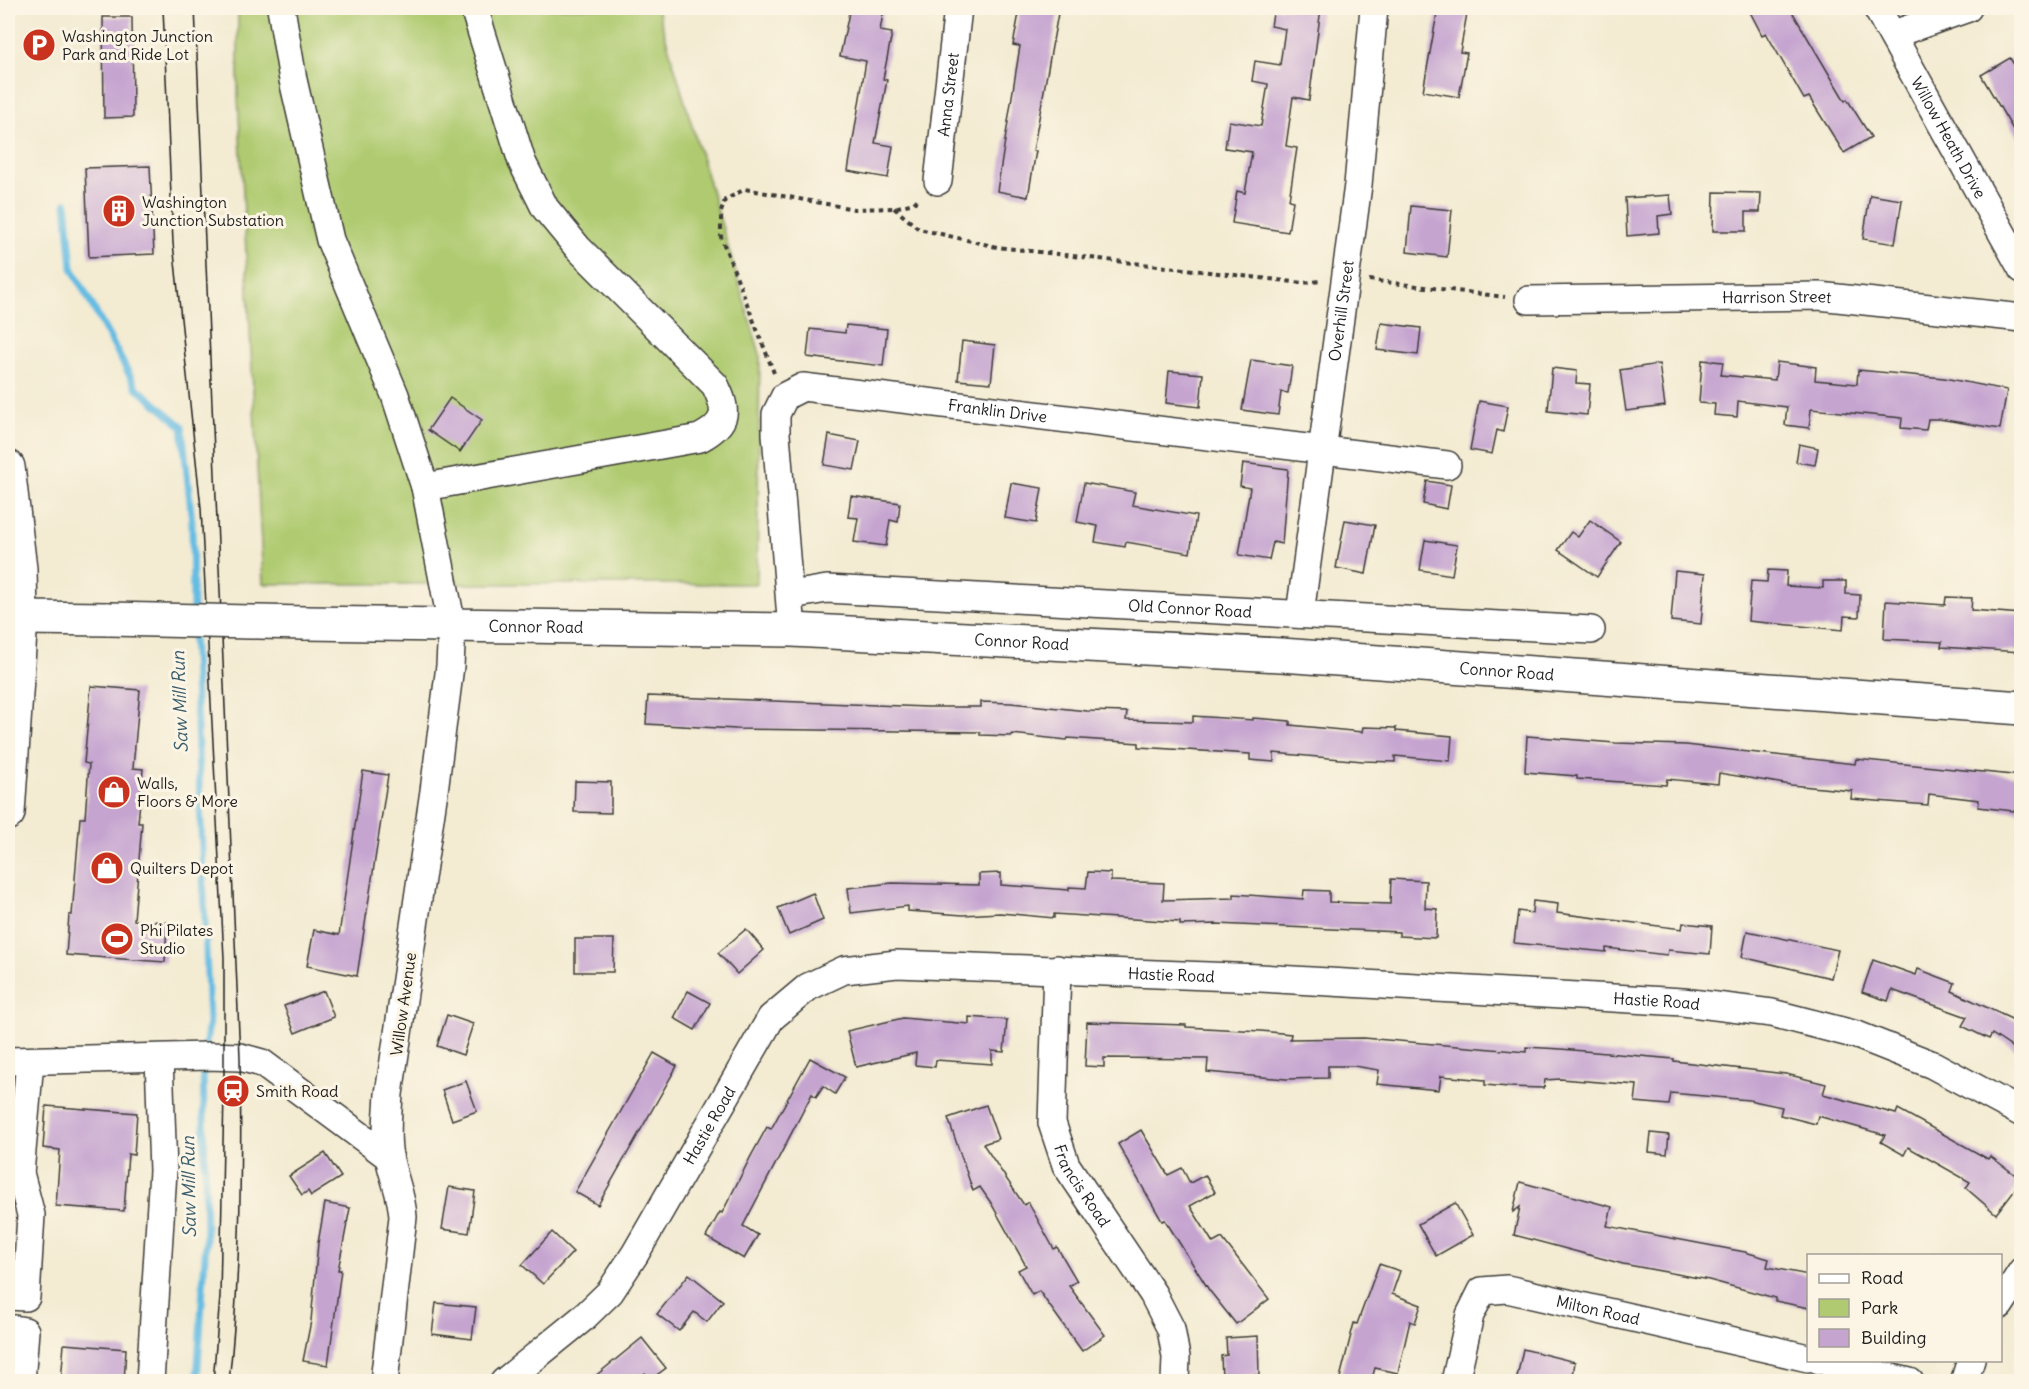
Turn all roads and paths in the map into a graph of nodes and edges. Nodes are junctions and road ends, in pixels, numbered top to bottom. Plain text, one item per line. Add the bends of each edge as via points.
1 (281, 8) edge
2 (474, 8) edge
3 (958, 8) edge
4 (1374, 8) edge
5 (1877, 8) edge
6 (1968, 8) edge
7 (1894, 34) junction
8 (938, 181) joint
9 (894, 208) junction
10 (2022, 269) edge
11 (1345, 276) junction
12 (1529, 300) joint
13 (2022, 318) edge
14 (785, 396) junction
15 (1320, 449) junction
16 (1447, 465) dead end
17 (8, 466) edge
18 (425, 487) junction
19 (791, 596) junction
20 (1300, 614) junction
21 (21, 618) junction
22 (453, 626) junction
23 (792, 630) junction
24 (1591, 630) dead end
25 (2022, 708) edge
26 (8, 813) edge
27 (1058, 969) junction
28 (159, 1058) junction
29 (19, 1061) edge
30 (2022, 1113) edge
31 (389, 1157) junction
32 (14, 1172) edge
33 (2022, 1271) edge
34 (17, 1296) edge
35 (2002, 1303) edge
36 (16, 1330) edge
37 (1807, 1358) edge
38 (1827, 1362) edge
39 (1970, 1362) edge
40 (21, 1382) edge
41 (150, 1382) edge
42 (384, 1382) edge
43 (504, 1382) edge
44 (1175, 1382) edge
45 (1455, 1382) edge
46 (1910, 1382) edge
47 (1964, 1382) edge

1 - 18 street, Willow Avenue via 293,80 330,240 395,395
2 - 18 street via 522,162 545,208 578,248 715,385 724,403 723,418 715,430 700,438
3 - 8 street, Anna Street
4 - 11 street, Overhill Street via 1358,185
5 - 7 street, Willow Heath Drive
6 - 7 street
7 - 10 street, Willow Heath Drive
8 - 9 path via 914,202
9 - 11 path via 919,230 997,247 1304,283
9 - 14 path via 854,209 745,189 725,200 721,237
11 - 12 path
11 - 15 street, Overhill Street
12 - 13 street, Harrison Street via 1819,296
14 - 15 street, Franklin Drive via 803,387
14 - 19 street via 776,414 776,434
15 - 16 street, Franklin Drive
15 - 20 street, Overhill Street
17 - 21 main road via 20,569
18 - 22 street, Willow Avenue
19 - 20 street, Old Connor Road via 827,589
19 - 23 street
20 - 24 street, Old Connor Road
21 - 22 main road, Connor Road, bridge
21 - 26 main road
22 - 23 main road, Connor Road
22 - 31 street, Willow Avenue via 434,791 389,1094
23 - 25 main road, Connor Road via 1281,655
27 - 30 street, Hastie Road via 1671,1002 1772,1013 1857,1035 1933,1065
27 - 43 street, Hastie Road via 897,964 844,970 808,987 771,1018 610,1292
27 - 44 street, Francis Road via 1052,1123 1066,1165 1153,1294 1171,1329
28 - 29 street
28 - 31 street via 240,1057 262,1064
28 - 41 street via 163,1171
29 - 32 street
31 - 42 street, Willow Avenue via 402,1198 403,1217
32 - 34 street via 31,1215
33 - 35 street
34 - 36 street
36 - 40 street
37 - 45 street, Milton Road via 1499,1289 1482,1291 1470,1315
38 - 46 street
39 - 47 street

